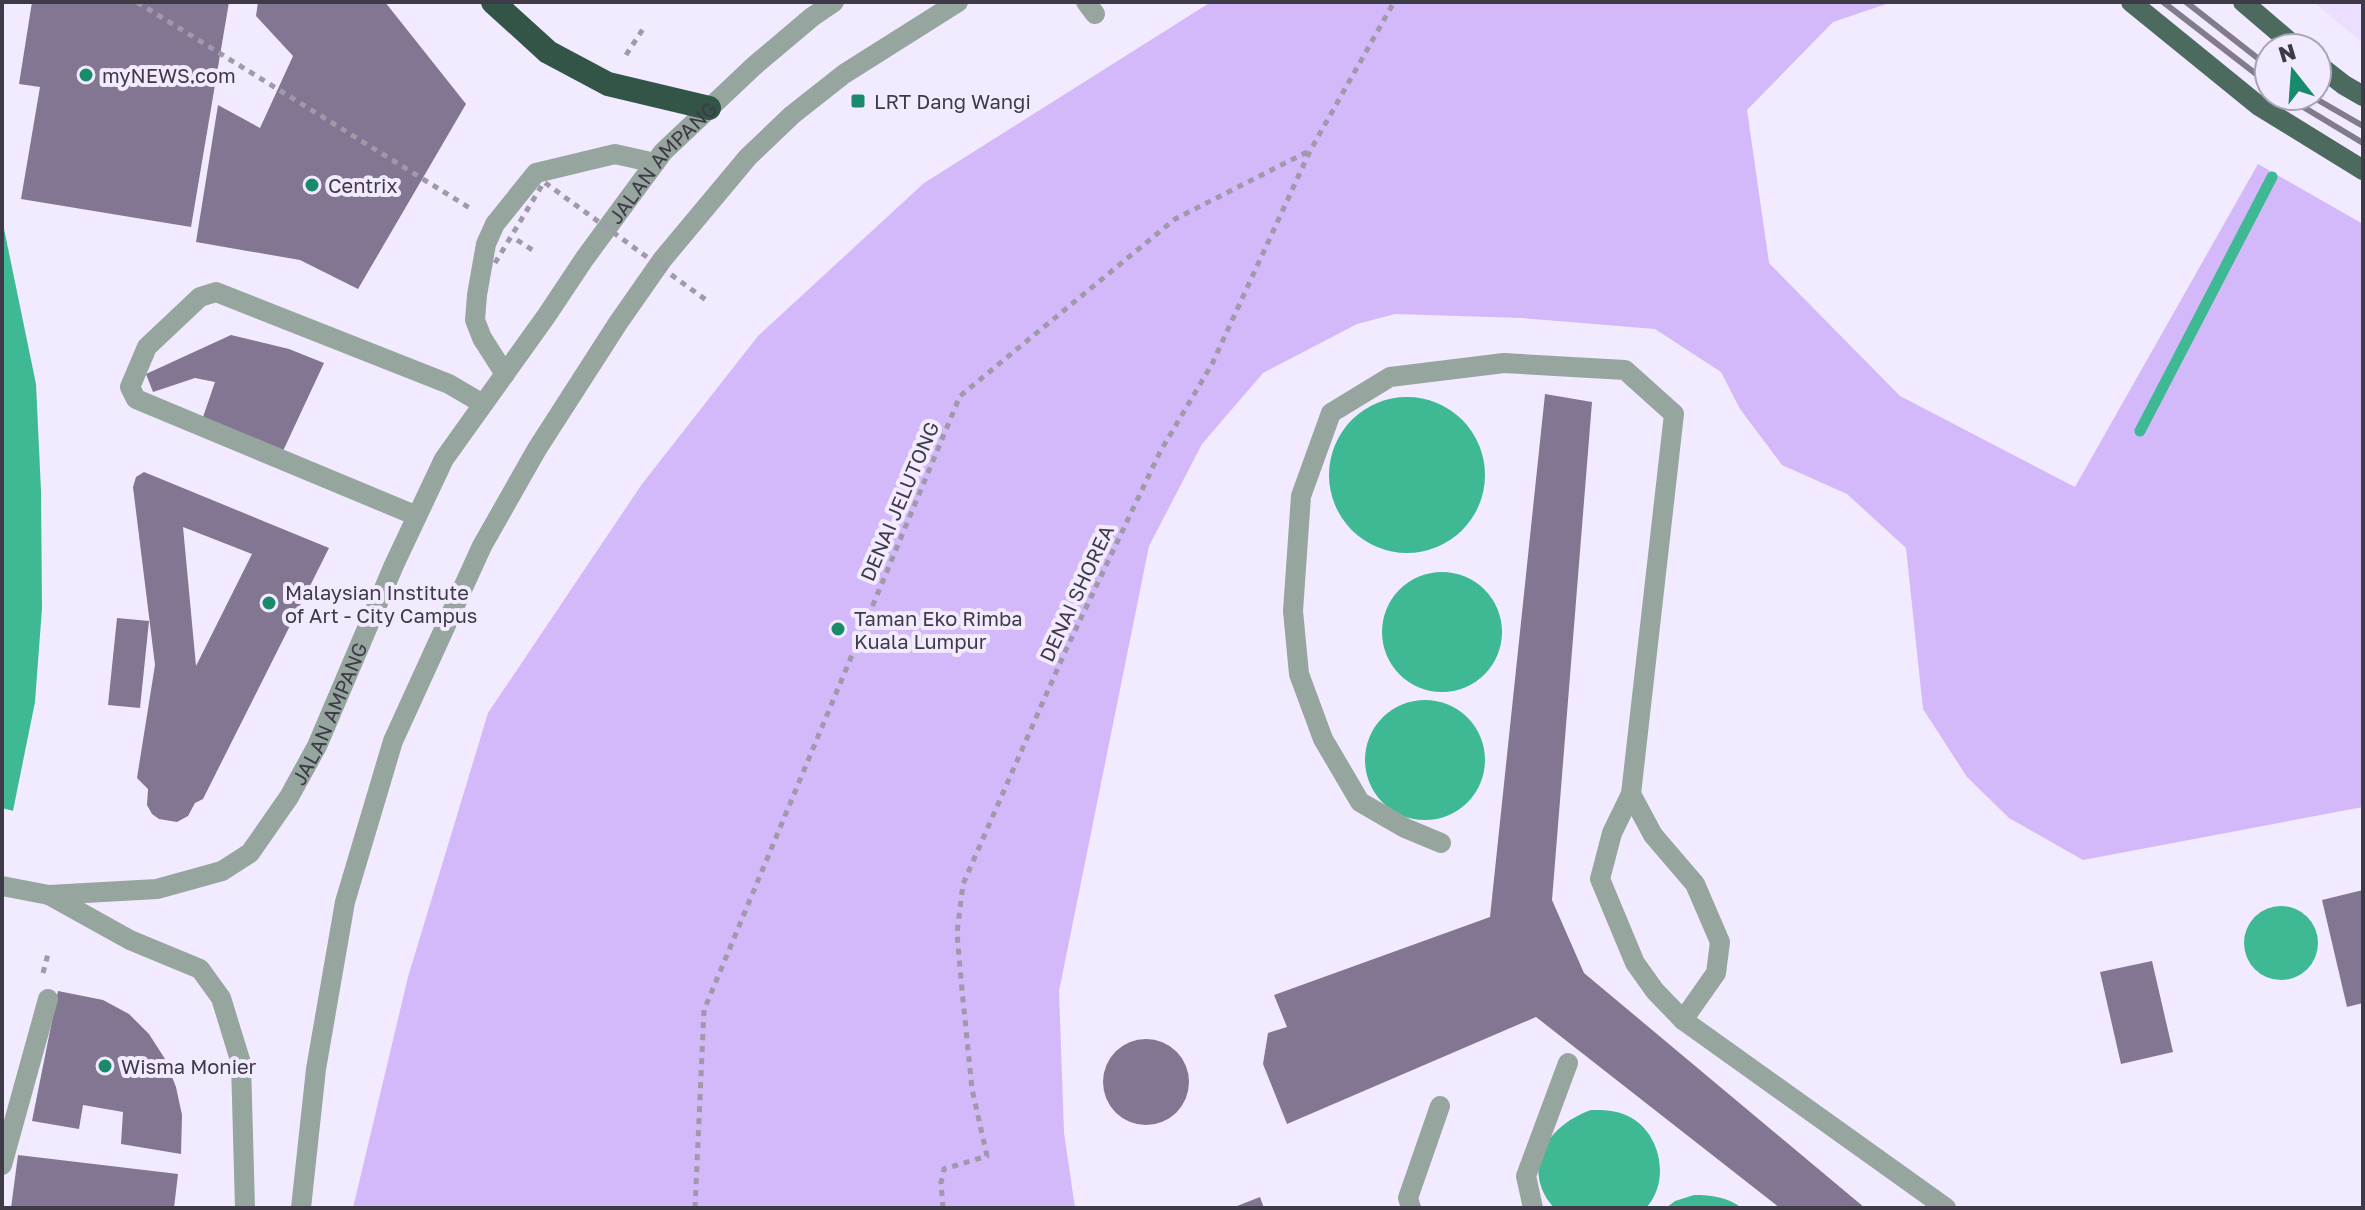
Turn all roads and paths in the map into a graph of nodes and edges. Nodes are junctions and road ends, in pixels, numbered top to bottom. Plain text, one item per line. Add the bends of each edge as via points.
1 (137, 2) edge
2 (493, 2) edge
3 (834, 2) edge
4 (958, 2) edge
5 (1394, 2) edge
6 (2131, 2) edge
7 (2244, 3) edge
8 (643, 29) dead end
9 (2278, 32) edge
10 (626, 55) dead end
11 (2333, 76) edge
12 (2363, 96) edge
13 (709, 108) junction
14 (1310, 151) junction
15 (655, 163) junction
16 (2363, 170) edge
17 (423, 179) dead end
18 (495, 263) dead end
19 (706, 300) dead end
20 (505, 374) junction
21 (483, 404) junction
22 (417, 516) junction
23 (1631, 794) junction
24 (1441, 843) dead end
25 (2, 886) edge
26 (49, 895) junction
27 (48, 999) dead end
28 (1683, 1020) junction
29 (1568, 1063) dead end
30 (1440, 1106) dead end
31 (2, 1165) edge
32 (245, 1208) edge
33 (301, 1208) edge
34 (695, 1208) edge
35 (943, 1208) edge
36 (1411, 1208) edge
37 (1533, 1208) edge
38 (1946, 1208) edge

1 - 17 path
2 - 13 highway via 548,52 608,84
3 - 13 street, JALAN AMPANG
4 - 33 street via 844,74 748,157 627,311 537,449 482,546 393,741 345,902 316,1069
5 - 14 path, DENAI SHOREA
6 - 16 main road via 2259,106
7 - 9 main road
8 - 10 path
11 - 12 main road
13 - 15 street, JALAN AMPANG
14 - 34 path, DENAI JELUTONG via 1175,219 960,396 704,1010
14 - 35 path, DENAI SHOREA via 1212,364 1160,452 1064,654 963,884 957,933 962,990 972,1089 987,1156 944,1169
15 - 20 street, JALAN AMPANG
15 - 20 street via 615,154 536,173 495,224 486,244 475,320
18 - 19 path, bridge via 544,182
20 - 21 street, JALAN AMPANG
21 - 22 street, JALAN AMPANG via 444,459
21 - 22 street via 449,384 216,292 200,297 147,347 130,387 136,399
22 - 26 street, JALAN AMPANG via 317,746 250,853 222,871 157,889
23 - 24 street via 1674,414 1625,370 1504,363 1390,377 1331,413 1301,496 1293,611 1299,674 1323,739 1360,802
23 - 28 street via 1612,833 1600,879 1635,963
23 - 28 street via 1653,835 1695,884 1720,942 1716,973
25 - 26 street, bridge
26 - 32 street via 130,940 200,969 221,998 241,1063
27 - 31 street
28 - 38 street
29 - 37 street via 1526,1176
30 - 36 street via 1408,1198

